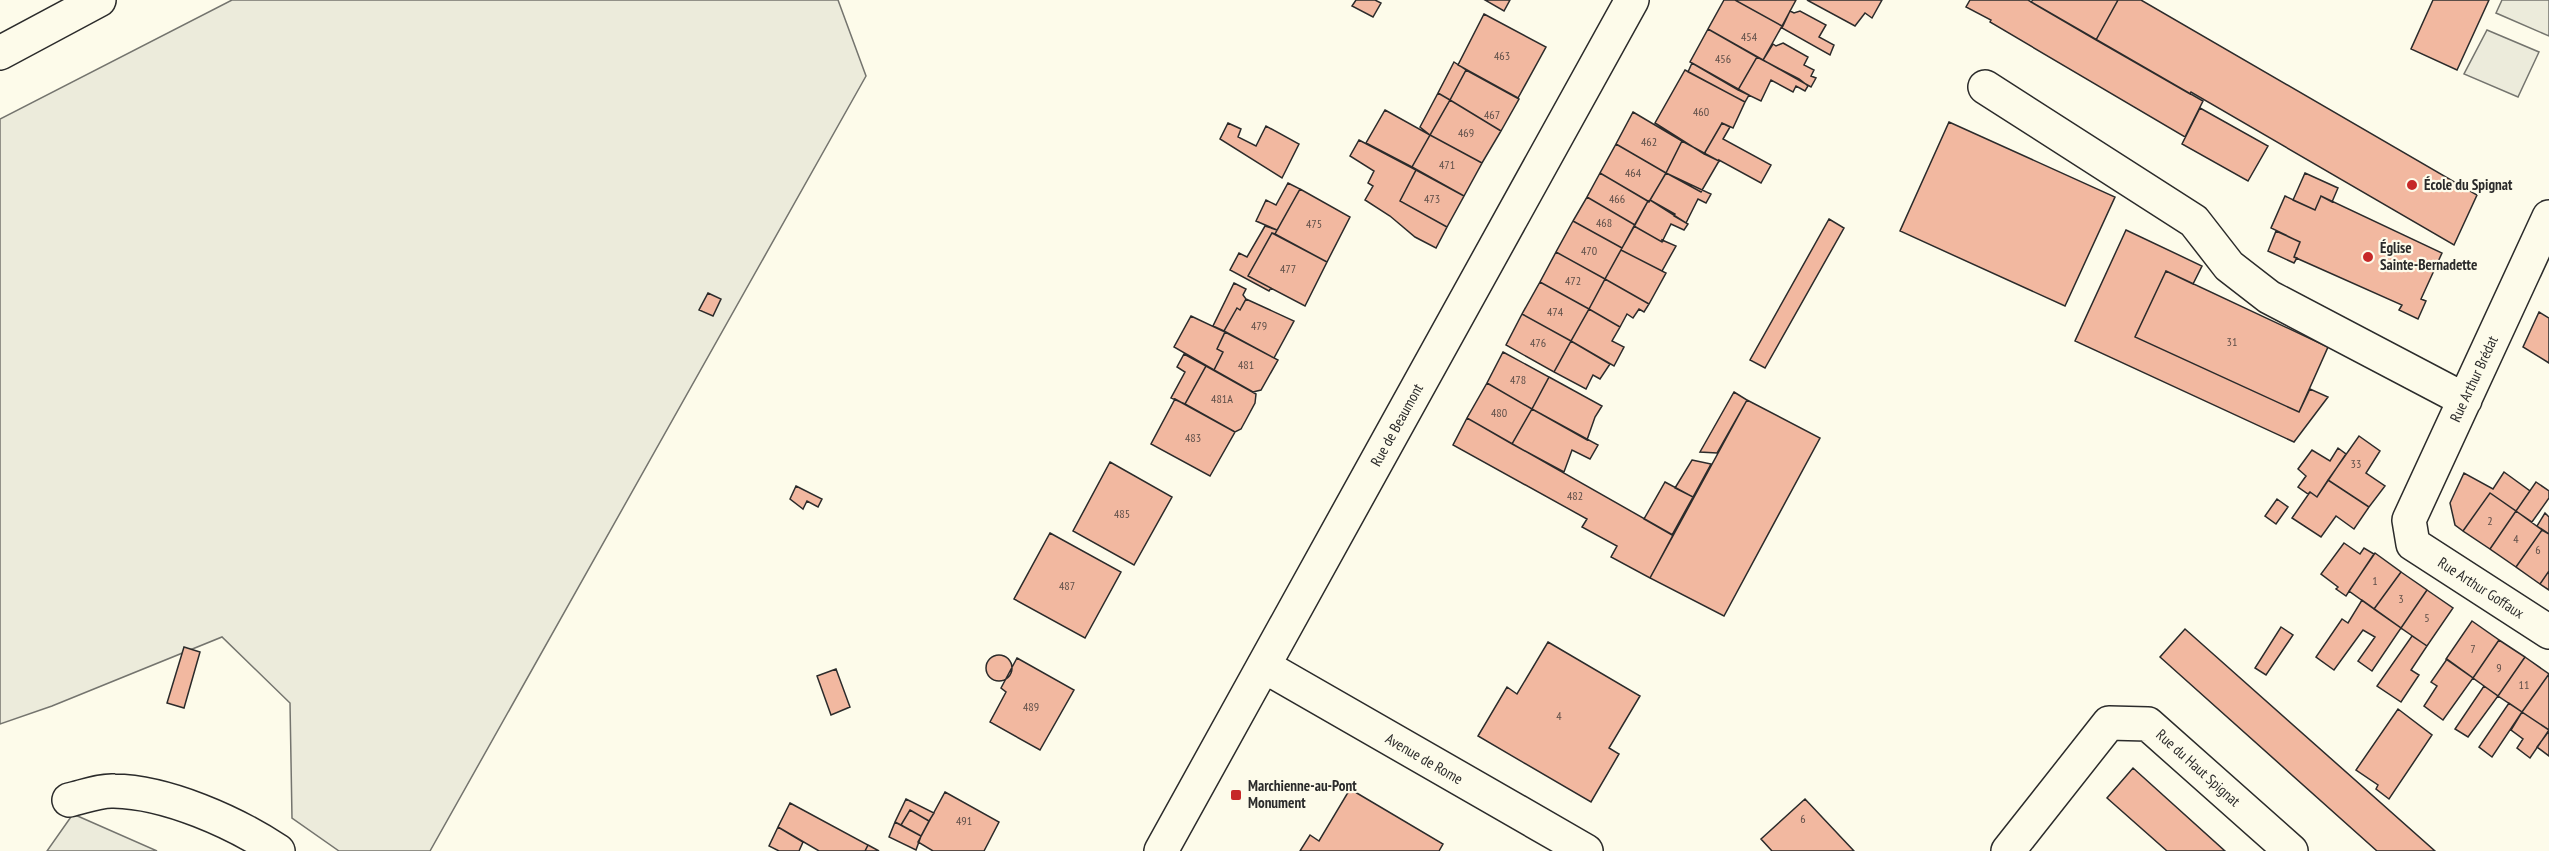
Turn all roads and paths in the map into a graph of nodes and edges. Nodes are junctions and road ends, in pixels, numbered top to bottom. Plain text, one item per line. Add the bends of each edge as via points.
1 (99, 0) edge
2 (1632, 0) edge
3 (0, 53) edge
4 (1984, 87) dead end
5 (2549, 217) edge
6 (2465, 400) junction
7 (2413, 544) joint
8 (2549, 632) edge
9 (1264, 666) junction
10 (69, 800) dead end
11 (278, 851) edge
12 (1161, 851) edge
13 (1586, 851) edge
14 (2008, 851) edge
15 (2290, 851) edge

1 - 3 street
2 - 9 street, Rue de Beaumont
4 - 6 street via 2194,220 2229,266 2269,297
5 - 6 street, Rue Arthur Brédat
6 - 7 street, Rue Arthur Brédat via 2409,520
7 - 8 street, Rue Arthur Goffaux
9 - 12 street, Rue de Beaumont
9 - 13 street, Avenue de Rome
10 - 11 street via 112,791 147,795 186,805
14 - 15 street, Rue du Haut Spignat via 2109,723 2148,724

